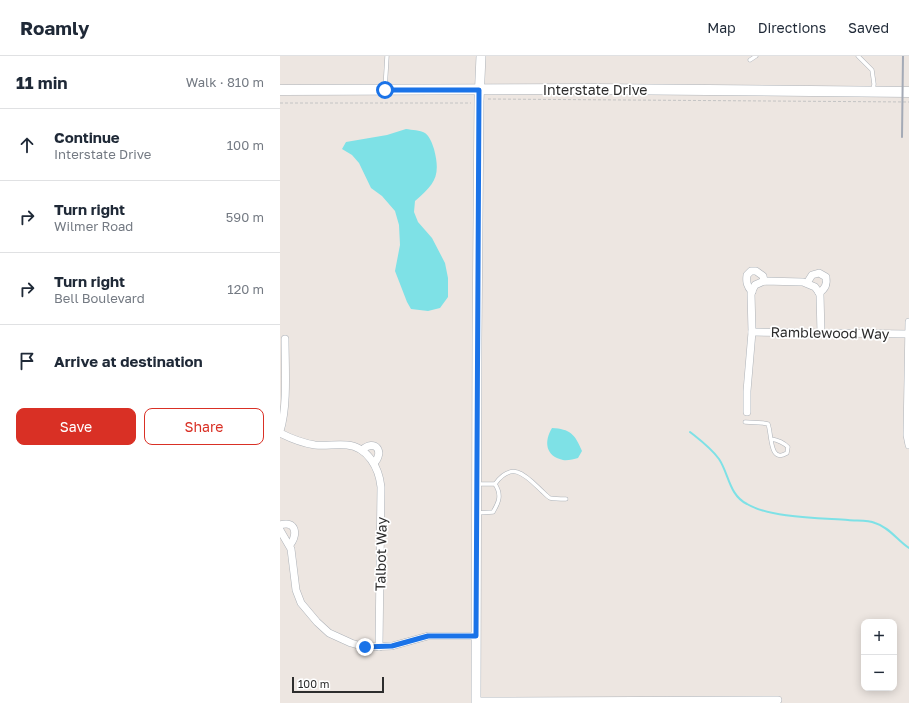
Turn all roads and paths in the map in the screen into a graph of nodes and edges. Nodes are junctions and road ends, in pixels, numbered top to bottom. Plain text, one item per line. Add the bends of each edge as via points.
1 (388, 56) edge
2 (481, 56) edge
3 (756, 56) edge
4 (858, 56) edge
5 (750, 60) dead end
6 (280, 90) edge
7 (385, 90) junction
8 (479, 90) junction
9 (873, 92) junction
10 (909, 92) edge
11 (479, 101) junction
12 (909, 102) edge
13 (280, 103) edge
14 (764, 281) junction
15 (807, 283) junction
16 (752, 292) junction
17 (819, 293) junction
18 (909, 322) edge
19 (752, 332) junction
20 (821, 334) junction
21 (909, 334) edge
22 (285, 339) dead end
23 (747, 412) dead end
24 (908, 415) edge
25 (745, 422) dead end
26 (280, 432) edge
27 (771, 439) junction
28 (909, 445) edge
29 (362, 450) junction
30 (374, 463) junction
31 (476, 484) junction
32 (495, 484) junction
33 (566, 499) dead end
34 (476, 513) junction
35 (280, 525) edge
36 (280, 530) edge
37 (290, 545) junction
38 (476, 636) junction
39 (379, 647) junction
40 (778, 700) dead end
41 (476, 702) edge

1 - 7 lane
2 - 8 street
3 - 5 lane
4 - 9 lane via 872,70
6 - 7 main road, Interstate Drive
7 - 8 main road, Interstate Drive
8 - 9 main road, Interstate Drive
8 - 11 street
9 - 10 main road, Interstate Drive
11 - 12 path via 487,99
11 - 13 path via 464,104
11 - 31 street
14 - 15 street
14 - 16 street via 755,285
14 - 16 street via 763,276 751,271 746,280
15 - 17 street via 815,287
15 - 17 street via 812,275 819,273 826,277 827,284
16 - 19 street
17 - 20 street
18 - 21 street
19 - 20 street, Ramblewood Way
19 - 23 street via 746,391
20 - 21 street, Ramblewood Way
21 - 24 street
22 - 26 street via 284,405
24 - 28 street
25 - 27 lane via 768,424
26 - 29 street, Talbot Way via 299,442 348,445
27 - 27 lane via 776,454 788,453 785,444
29 - 30 street, Talbot Way
29 - 30 street, Talbot Way via 367,446 376,446 379,451
30 - 39 street, Talbot Way via 381,487
31 - 32 lane
31 - 34 street
32 - 33 lane via 506,474 518,472 550,498
32 - 34 lane via 500,496 493,512
34 - 38 street
35 - 37 street via 288,524 295,531 295,537
36 - 37 street
37 - 39 street via 296,590 301,603 317,622 329,633 351,643
38 - 39 street via 428,636
38 - 41 street
40 - 41 street

